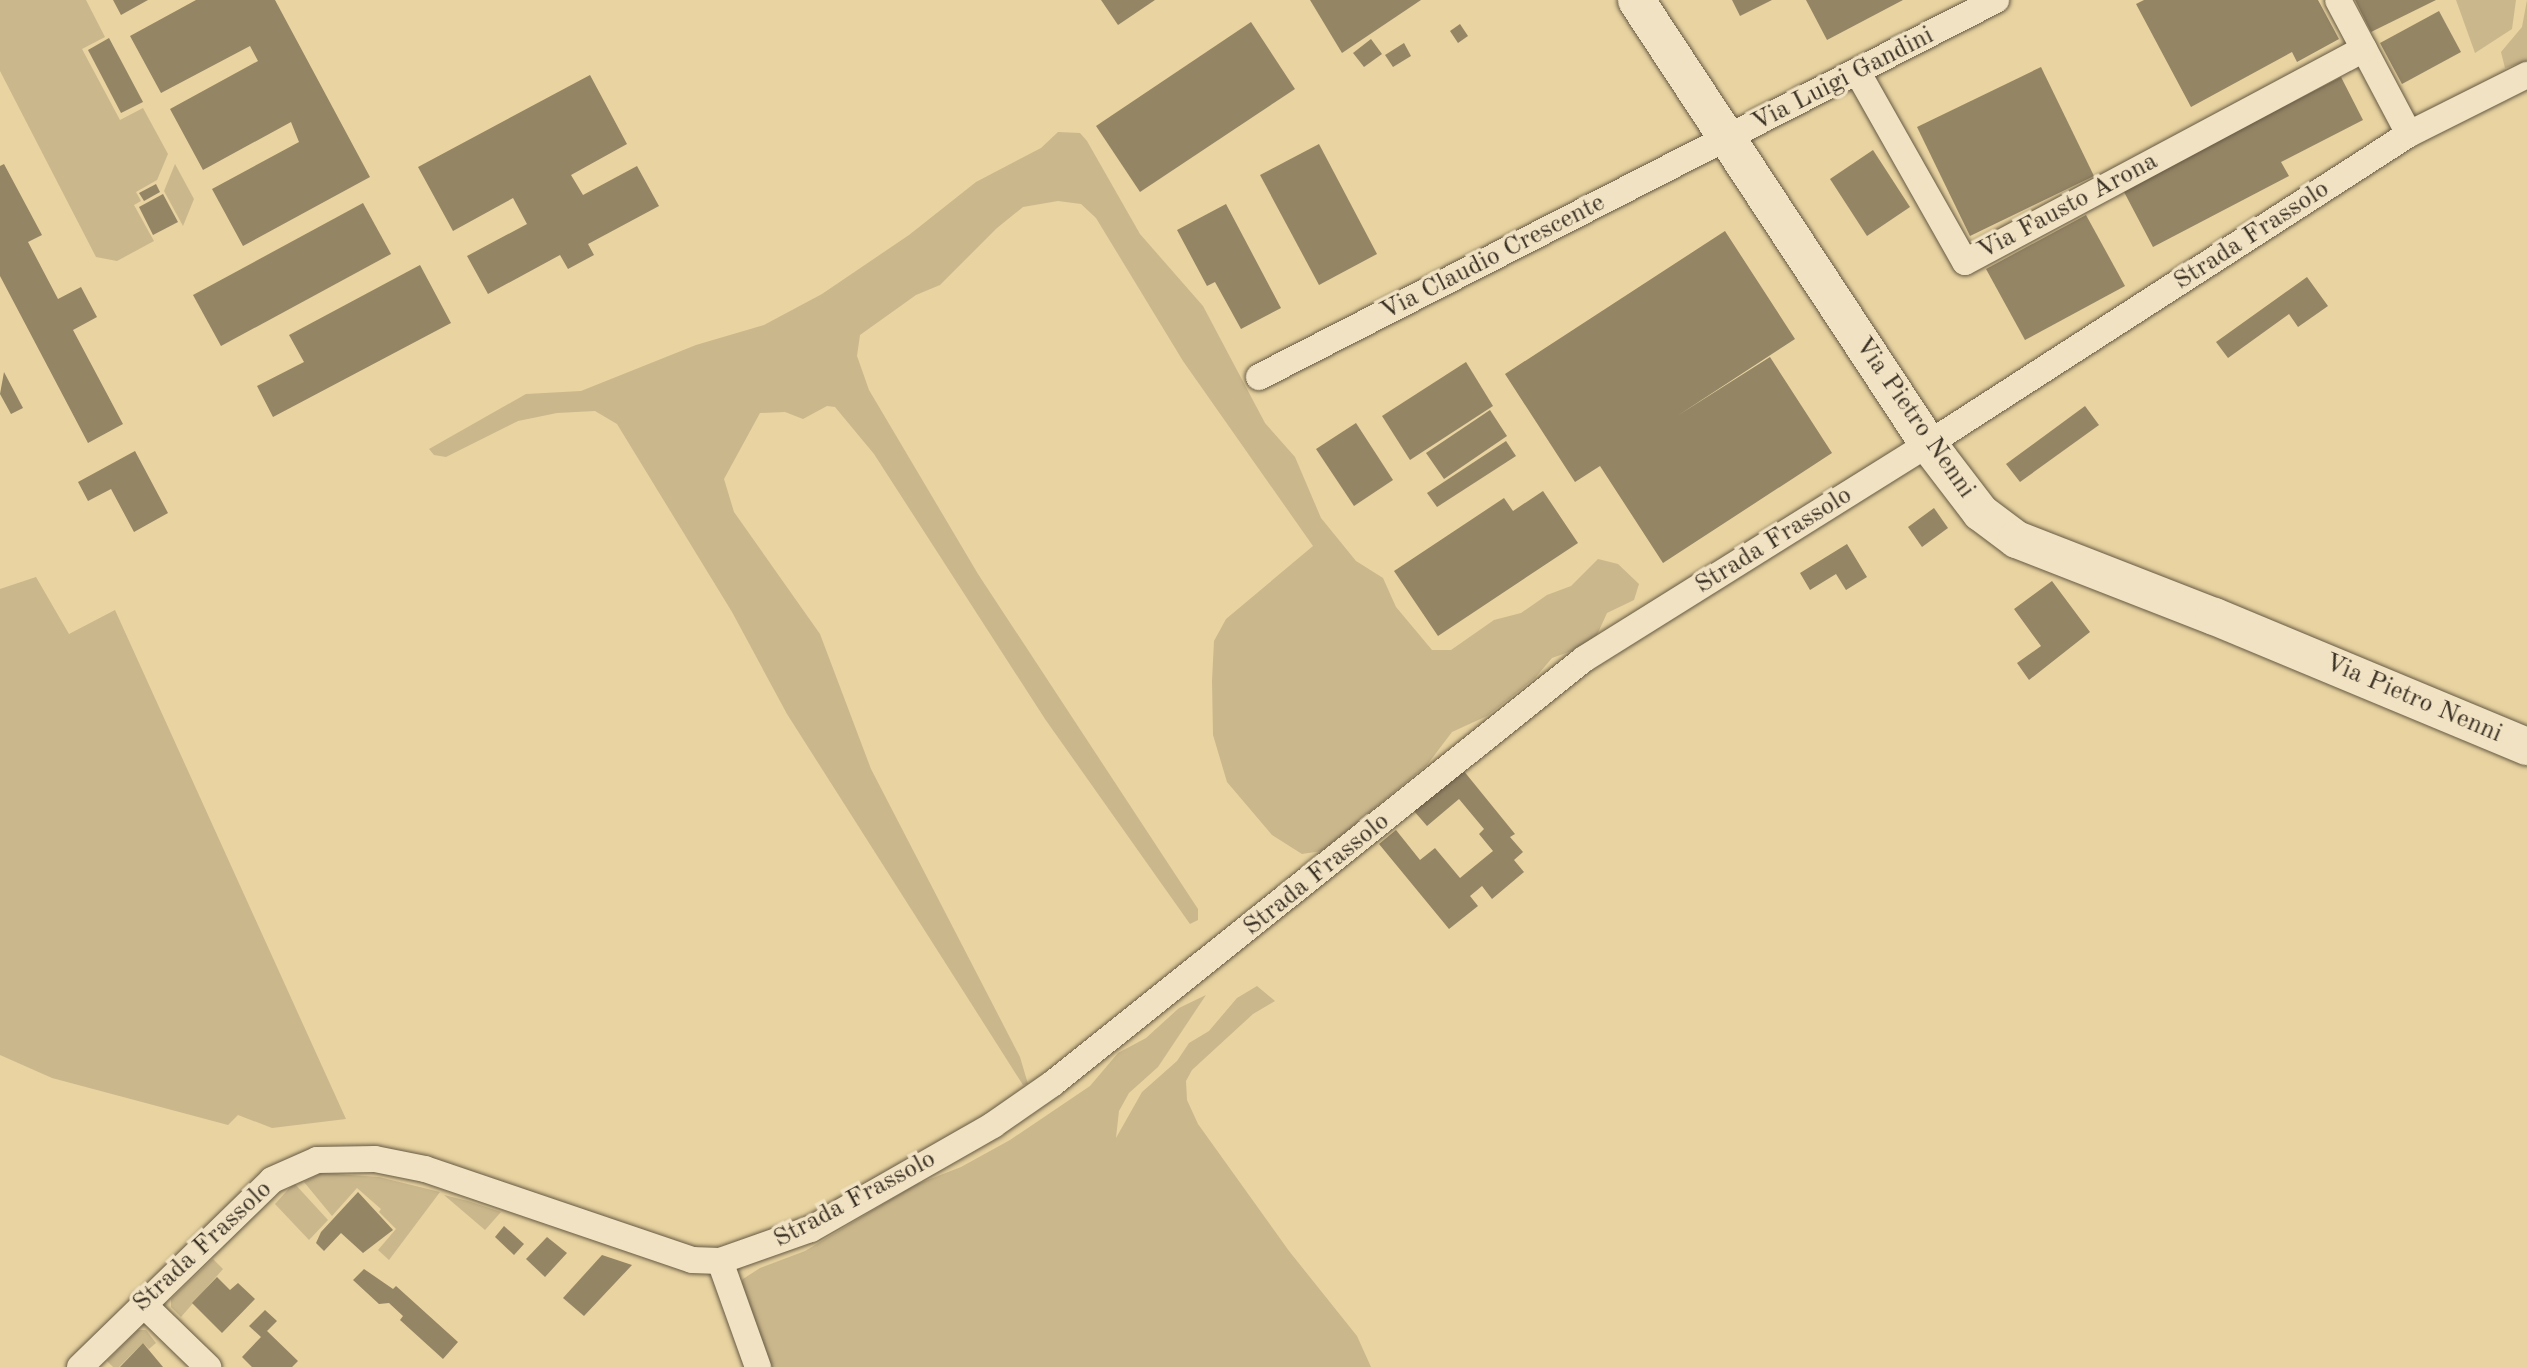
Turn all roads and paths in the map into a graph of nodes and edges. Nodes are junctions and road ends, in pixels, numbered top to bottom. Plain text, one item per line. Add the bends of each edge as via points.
1 (1636, 0) edge
2 (1996, 0) edge
3 (2338, 0) edge
4 (2364, 49) junction
5 (1858, 73) junction
6 (2527, 75) edge
7 (2409, 134) junction
8 (1726, 139) junction
9 (1259, 377) dead end
10 (1928, 444) junction
11 (2527, 746) edge
12 (720, 1261) junction
13 (143, 1304) junction
14 (80, 1367) edge
15 (208, 1367) edge
16 (758, 1367) edge

1 - 8 street, Via Pietro Nenni
2 - 5 street, Via Luigi Gandini
3 - 4 street
4 - 5 street, Via Fausto Arona via 1965,262
4 - 7 street
5 - 8 street, Via Luigi Gandini
6 - 7 street, Strada Frassolo
7 - 10 street, Strada Frassolo
8 - 9 street, Via Claudio Crescente
8 - 10 street, Via Pietro Nenni
10 - 11 street, Via Pietro Nenni via 1980,512 2016,539
10 - 12 street, Strada Frassolo via 1584,659 1197,972 993,1125 811,1229
12 - 13 street, Strada Frassolo via 654,1250 425,1169 342,1157 293,1167 272,1180
12 - 16 street
13 - 14 street, Strada Frassolo
13 - 15 street

